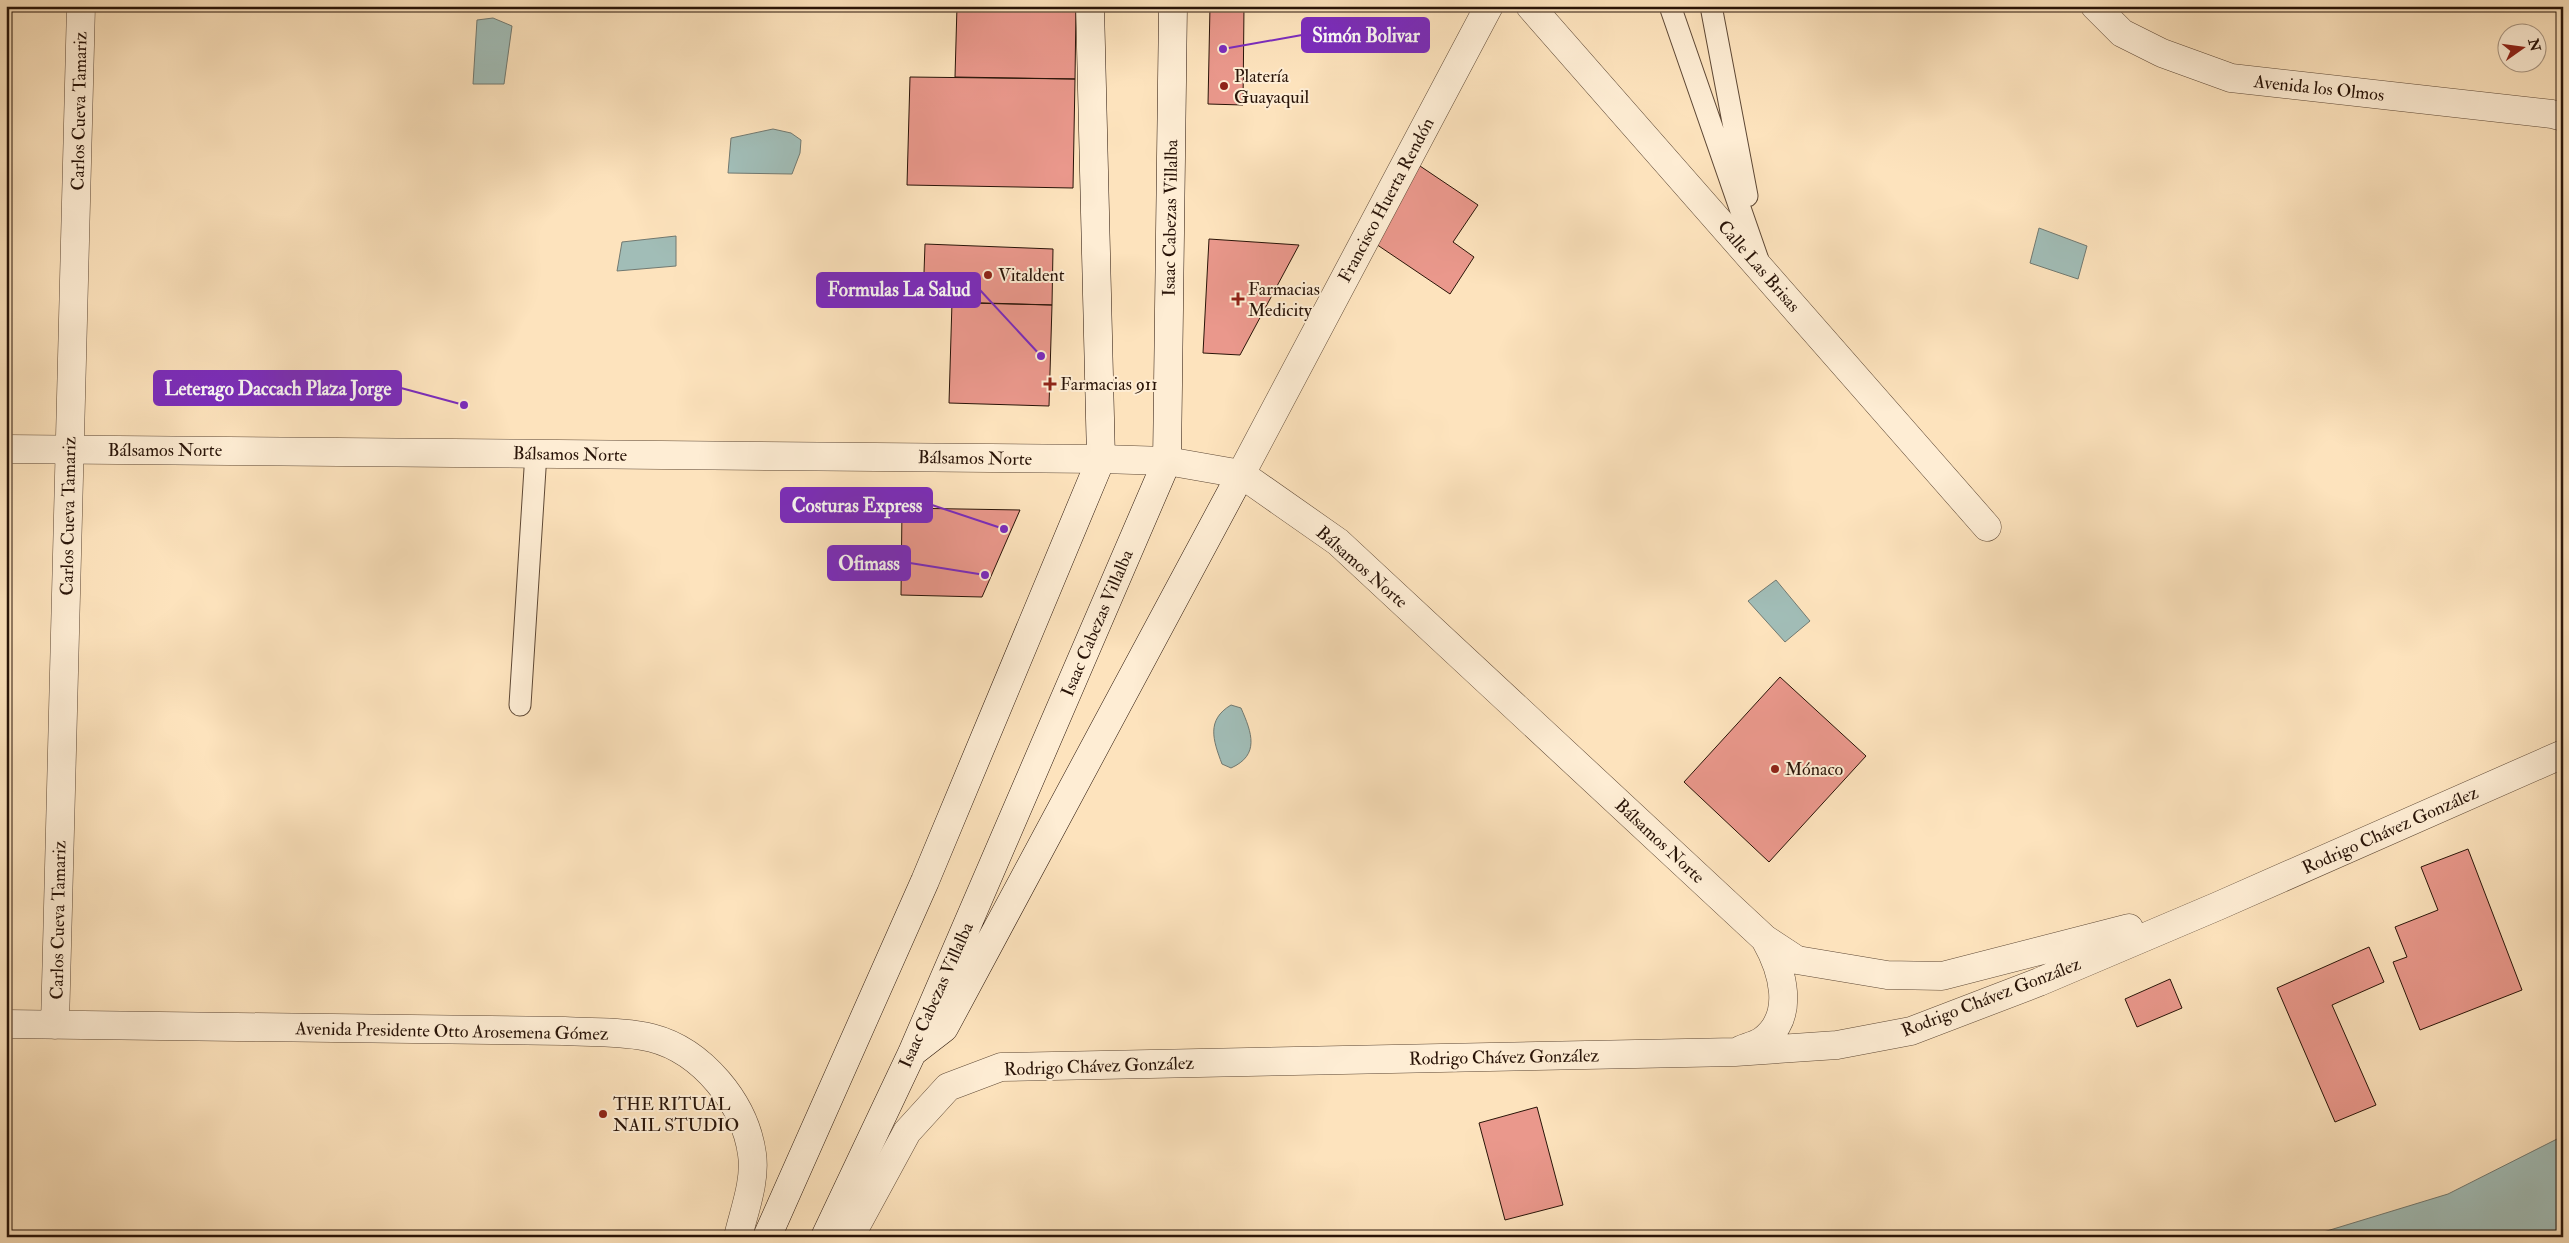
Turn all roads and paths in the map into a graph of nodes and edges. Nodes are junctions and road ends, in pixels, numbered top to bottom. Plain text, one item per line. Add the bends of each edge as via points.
1 (81, 6) edge
2 (1090, 6) edge
3 (1173, 6) edge
4 (1489, 6) edge
5 (1530, 6) edge
6 (1670, 6) edge
7 (1711, 6) edge
8 (2095, 6) edge
9 (2563, 117) edge
10 (1760, 268) junction
11 (6, 449) edge
12 (70, 450) junction
13 (536, 454) junction
14 (1101, 459) junction
15 (1167, 461) junction
16 (1241, 474) junction
17 (1987, 526) dead end
18 (520, 705) dead end
19 (2563, 754) edge
20 (2218, 906) junction
21 (1765, 939) junction
22 (6, 1024) edge
23 (55, 1025) junction
24 (1736, 1052) junction
25 (912, 1053) junction
26 (852, 1206) junction
27 (738, 1237) edge
28 (767, 1237) edge
29 (825, 1237) edge
30 (850, 1237) edge

1 - 12 street, Carlos Cueva Tamariz
2 - 14 street
3 - 15 street, Isaac Cabezas Villalba
4 - 16 street, Francisco Huerta Rendón
5 - 10 street, Calle Las Brisas
6 - 10 lane
7 - 10 lane
8 - 9 street, Avenida los Olmos via 2122,33 2162,53 2231,78
10 - 17 street, Calle Las Brisas
11 - 12 street, Bálsamos Norte
12 - 13 street, Bálsamos Norte
12 - 23 street, Carlos Cueva Tamariz
13 - 14 street, Bálsamos Norte
13 - 18 lane
14 - 15 street, Bálsamos Norte
14 - 28 street via 925,881
15 - 16 street, Bálsamos Norte
15 - 25 street, Isaac Cabezas Villalba
16 - 21 street, Bálsamos Norte via 1338,542
16 - 25 street, Francisco Huerta Rendón via 944,1028
19 - 20 street, Rodrigo Chávez González
20 - 21 street, Rodrigo Chávez González via 1942,976 1887,975 1797,960
20 - 24 street, Rodrigo Chávez González via 2039,982 1911,1031 1837,1045
21 - 24 street via 1783,977 1784,998 1778,1023 1762,1041
22 - 23 street, Avenida Presidente Otto Arosemena Gómez
23 - 27 street, Avenida Presidente Otto Arosemena Gómez via 564,1031 652,1038 692,1058 729,1096 742,1121 752,1155 749,1193
24 - 26 street, Rodrigo Chávez González via 1001,1067 948,1087 907,1132
25 - 26 street, Isaac Cabezas Villalba
26 - 29 street
26 - 30 street, Rodrigo Chávez González

